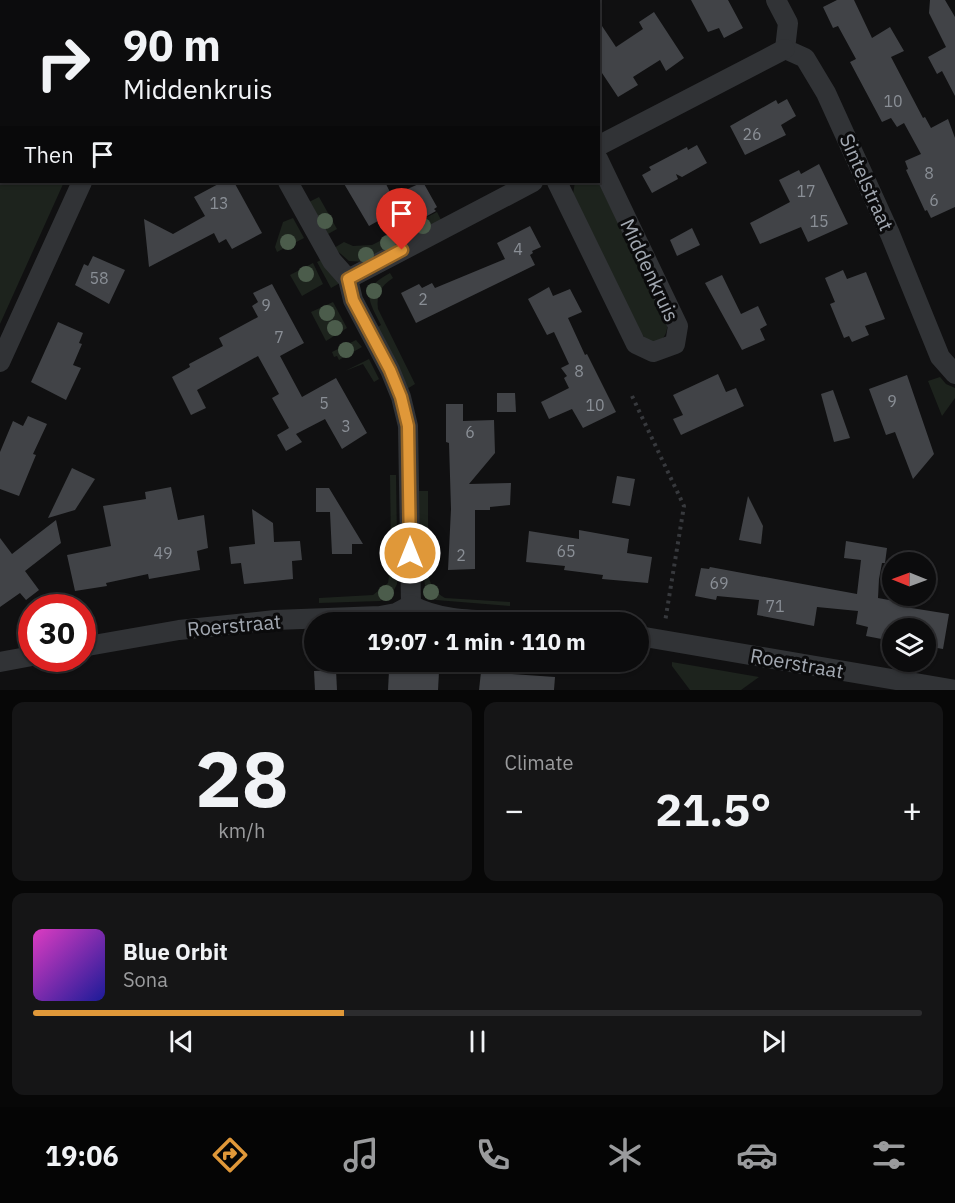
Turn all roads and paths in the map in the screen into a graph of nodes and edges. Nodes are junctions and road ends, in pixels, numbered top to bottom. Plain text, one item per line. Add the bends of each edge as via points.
1 (776, 0) edge
2 (785, 49) junction
3 (600, 145) edge
4 (600, 163) edge
5 (82, 183) edge
6 (289, 183) edge
7 (531, 183) edge
8 (557, 183) edge
9 (348, 279) junction
10 (0, 363) edge
11 (955, 374) edge
12 (632, 396) dead end
13 (411, 605) junction
14 (423, 612) edge
15 (664, 628) dead end
16 (649, 638) edge
17 (96, 645) edge
18 (18, 659) edge
19 (0, 662) edge
20 (955, 690) edge

1 - 2 street via 788,23
2 - 3 street
2 - 11 street, Sintelstraat via 806,58 826,93 940,357
4 - 8 street, Middenkruis via 678,326 675,344 653,352 636,344
5 - 10 street
6 - 9 street via 332,261
7 - 9 street
9 - 13 street via 353,300 390,370 408,426
12 - 15 path via 684,506
13 - 14 street
13 - 17 street, Roerstraat via 380,616 276,620 179,630
16 - 20 street, Roerstraat
18 - 19 street

